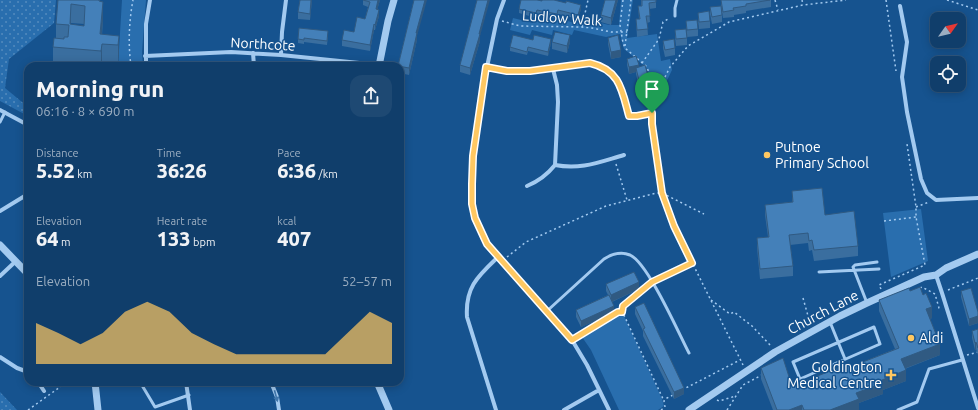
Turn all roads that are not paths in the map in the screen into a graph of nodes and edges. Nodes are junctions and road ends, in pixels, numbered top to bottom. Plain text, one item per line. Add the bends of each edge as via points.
1 (150, 0) edge
2 (286, 0) edge
3 (394, 0) edge
4 (504, 0) edge
5 (677, 0) edge
6 (900, 6) dead end
7 (676, 16) road end
8 (253, 54) junction
9 (281, 55) junction
10 (145, 56) junction
11 (146, 62) edge
12 (254, 62) edge
13 (350, 62) edge
14 (380, 62) edge
15 (486, 67) junction
16 (553, 69) junction
17 (0, 110) edge
18 (5, 112) junction
19 (629, 116) road end
20 (0, 122) edge
21 (24, 123) edge
22 (624, 155) dead end
23 (555, 166) junction
24 (527, 186) dead end
25 (24, 196) edge
26 (978, 198) edge
27 (0, 211) edge
28 (0, 245) edge
29 (978, 254) edge
30 (498, 257) junction
31 (16, 261) junction
32 (877, 262) dead end
33 (879, 269) dead end
34 (24, 270) edge
35 (853, 271) junction
36 (819, 272) dead end
37 (936, 275) junction
38 (0, 276) edge
39 (866, 303) junction
40 (547, 311) junction
41 (830, 322) junction
42 (838, 342) junction
43 (689, 353) dead end
44 (0, 357) edge
45 (845, 359) junction
46 (962, 359) junction
47 (24, 371) edge
48 (41, 386) edge
49 (95, 386) edge
50 (142, 386) edge
51 (187, 386) edge
52 (273, 386) edge
53 (379, 386) edge
54 (599, 390) junction
55 (44, 391) dead end
56 (189, 395) junction
57 (977, 401) edge
58 (978, 408) edge
59 (98, 410) edge
60 (190, 410) edge
61 (279, 410) edge
62 (388, 410) edge
63 (496, 410) edge
64 (564, 410) edge
65 (608, 410) edge
66 (689, 410) edge
67 (898, 410) edge

1 - 10 street
2 - 9 street
3 - 14 street
4 - 15 street
5 - 7 lane
6 - 26 street via 906,42 902,77 921,179 927,193 936,200
8 - 9 street, Northcote
8 - 10 street, Northcote via 231,52
8 - 12 street
9 - 13 street, Northcote
10 - 11 street
15 - 16 street via 507,71
15 - 30 street via 473,156 472,204 480,230
16 - 19 street via 590,63 610,71 617,80
16 - 23 street via 558,102
17 - 18 street
18 - 20 lane
18 - 21 street
22 - 23 street via 579,168
23 - 24 street via 537,182
25 - 27 street
28 - 31 street
29 - 37 street, Church Lane
30 - 40 street
30 - 63 street via 476,281 469,292 466,304 467,316
31 - 34 street
31 - 38 street
32 - 35 lane via 855,265
33 - 35 lane
35 - 36 lane
35 - 39 lane
37 - 39 street, Church Lane via 924,277
37 - 46 street
39 - 41 street, Church Lane
40 - 43 lane via 604,259 613,254 631,255 652,283
40 - 54 street via 572,340
41 - 42 lane
41 - 66 street, Church Lane via 775,352
42 - 45 lane
42 - 45 lane via 874,327 880,344
42 - 45 lane via 793,362 800,379
44 - 47 street
46 - 57 street
46 - 67 lane via 929,369 917,402
48 - 55 street
49 - 59 street
50 - 56 lane via 155,407
51 - 56 street
52 -> 61 street
53 - 62 street
54 - 64 street
54 - 65 street
56 - 60 street
57 - 58 street

